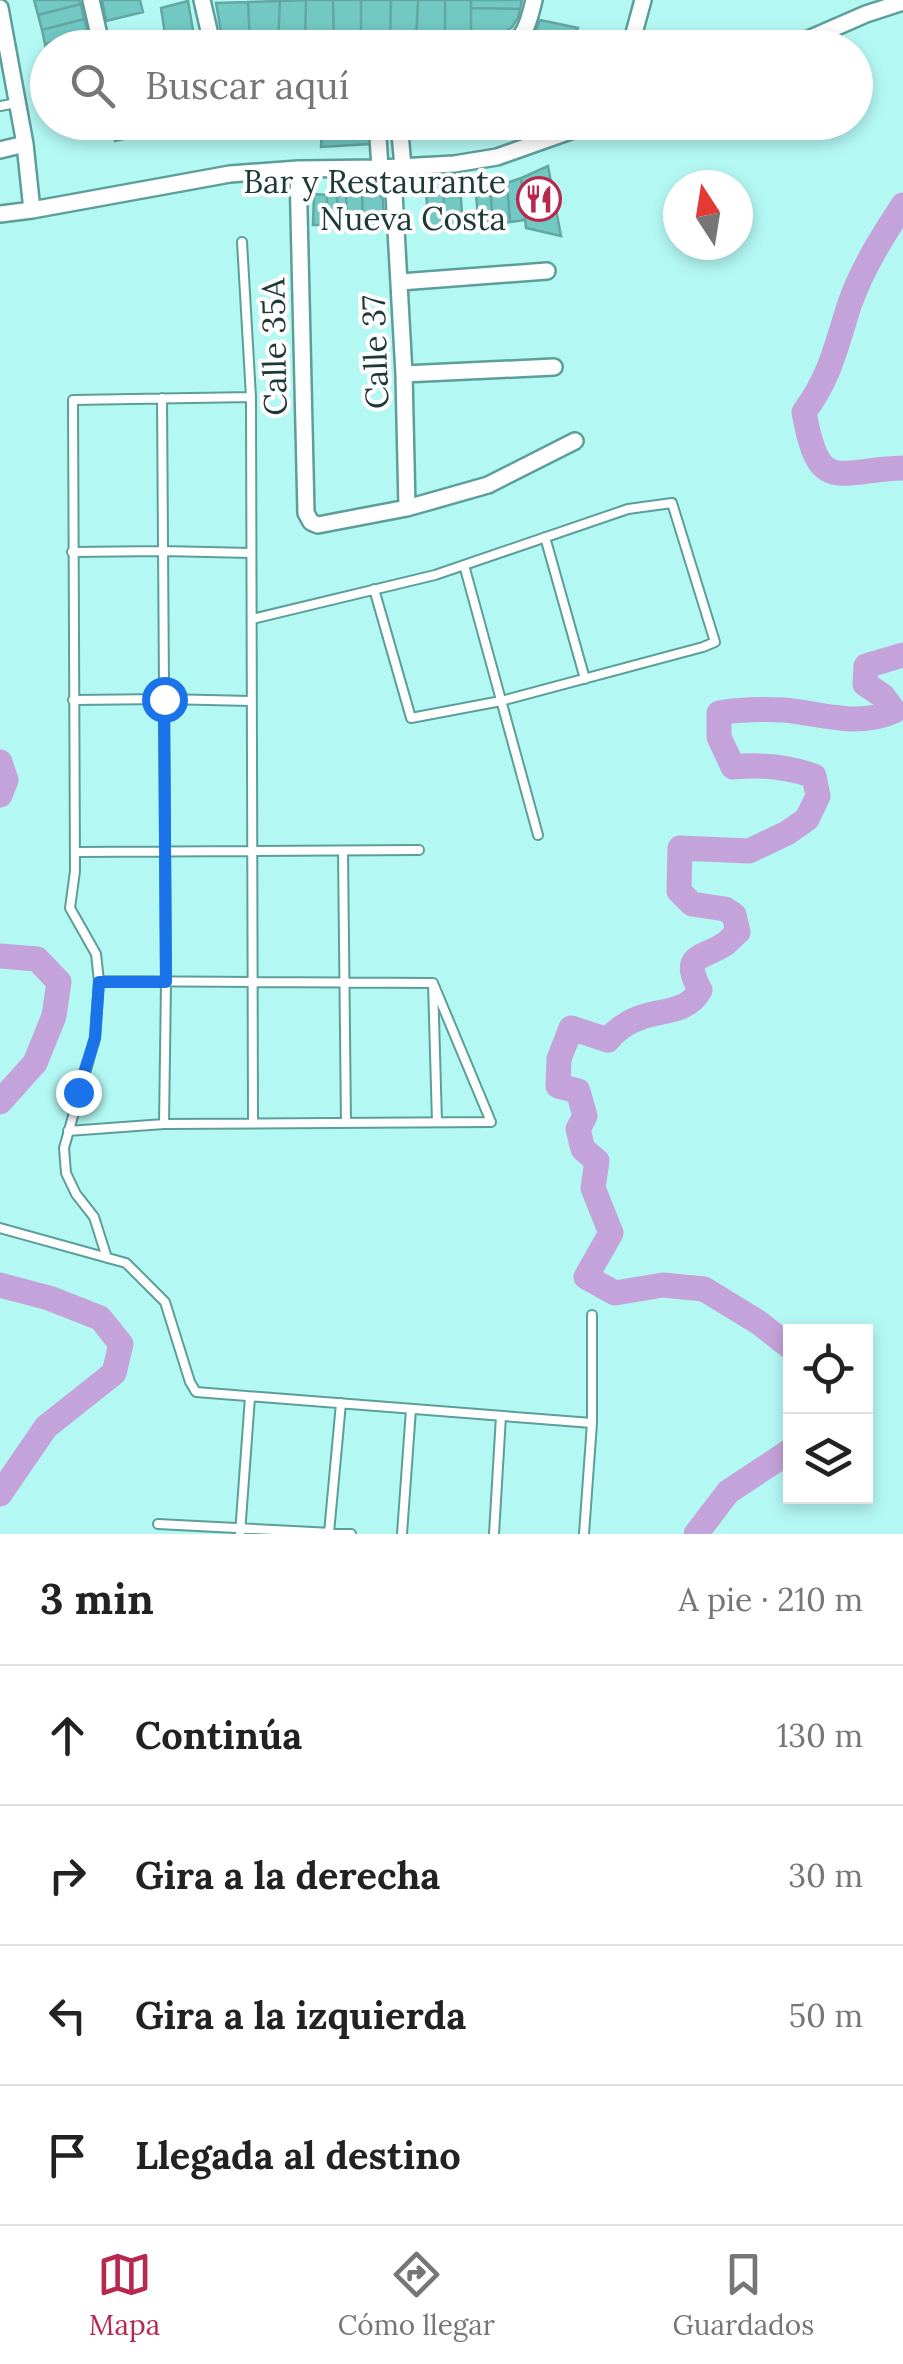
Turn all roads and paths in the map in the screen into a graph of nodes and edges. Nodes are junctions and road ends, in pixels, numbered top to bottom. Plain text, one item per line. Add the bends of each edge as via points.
1 (91, 0) edge
2 (202, 0) edge
3 (534, 0) edge
4 (643, 0) edge
5 (903, 2) edge
6 (0, 8) edge
7 (98, 30) edge
8 (209, 30) edge
9 (526, 30) edge
10 (635, 30) edge
11 (829, 30) edge
12 (18, 102) junction
13 (0, 106) edge
14 (378, 140) edge
15 (400, 140) edge
16 (545, 140) edge
17 (25, 144) junction
18 (0, 150) edge
19 (298, 168) junction
20 (380, 168) junction
21 (402, 168) junction
22 (394, 193) junction
23 (32, 210) junction
24 (0, 214) edge
25 (242, 242) dead end
26 (548, 271) dead end
27 (400, 282) junction
28 (554, 367) dead end
29 (404, 374) junction
30 (251, 397) junction
31 (162, 398) junction
32 (575, 441) dead end
33 (406, 508) junction
34 (545, 537) junction
35 (163, 551) junction
36 (72, 552) junction
37 (251, 554) junction
38 (464, 565) junction
39 (374, 589) junction
40 (252, 619) junction
41 (586, 679) junction
42 (164, 699) junction
43 (73, 700) junction
44 (252, 701) junction
45 (501, 702) junction
46 (538, 835) dead end
47 (419, 850) dead end
48 (343, 851) junction
49 (75, 852) junction
50 (165, 852) junction
51 (252, 852) junction
52 (252, 981) junction
53 (99, 982) junction
54 (166, 982) junction
55 (344, 982) junction
56 (433, 983) junction
57 (437, 1122) junction
58 (164, 1124) junction
59 (253, 1124) junction
60 (346, 1124) junction
61 (68, 1130) junction
62 (0, 1228) edge
63 (107, 1258) junction
64 (592, 1315) dead end
65 (250, 1396) junction
66 (341, 1404) junction
67 (412, 1409) junction
68 (501, 1416) junction
69 (592, 1422) junction
70 (158, 1524) dead end
71 (240, 1530) edge
72 (329, 1533) edge
73 (350, 1534) edge
74 (402, 1534) edge
75 (494, 1534) edge
76 (584, 1534) edge

1 - 7 street
2 - 8 street
3 - 9 street
4 - 10 street
5 - 11 street
6 - 12 street
12 - 13 lane
12 - 17 street
14 - 20 street, Calle 37
15 - 21 street, Calle 37
16 - 21 street via 497,157
17 - 18 street
17 - 23 street
19 - 20 street
19 - 23 street
19 - 33 street, Calle 35A via 306,513 318,525
20 - 21 street
20 - 22 street, Calle 37
21 - 22 street, Calle 37
22 - 27 street, Calle 37
23 - 24 street
25 - 30 lane
26 - 27 street
27 - 29 street, Calle 37
28 - 29 street
29 - 33 street, Calle 37
30 - 31 lane
30 - 37 lane
31 - 35 lane
31 - 36 lane via 73,400
32 - 33 street via 488,485
34 - 38 lane
34 - 41 lane
34 - 41 lane via 628,508 672,503 715,642
35 - 36 lane
35 - 37 lane
35 - 42 lane
36 - 43 lane
37 - 40 lane
38 - 39 lane
38 - 45 lane
39 - 40 lane
39 - 45 lane via 411,718
40 - 44 lane
41 - 45 lane
42 - 43 lane
42 - 44 lane
42 - 50 lane
43 - 49 lane
44 - 51 lane
45 - 46 lane
47 - 48 lane
48 - 51 lane
48 - 55 lane
49 - 50 lane
49 - 53 lane via 70,908 96,954
50 - 51 lane
50 - 54 lane
51 - 52 lane
52 - 54 lane
52 - 55 lane
52 - 59 lane
53 - 54 lane
53 - 61 lane via 95,1038
54 - 58 lane
55 - 56 lane
55 - 60 lane
56 - 57 lane
56 - 57 lane via 491,1122
57 - 60 lane
58 - 59 lane
58 - 61 lane
59 - 60 lane
61 - 63 lane via 66,1173 94,1218
62 - 63 lane
63 - 65 lane via 126,1264 166,1302 196,1392
64 - 69 lane
65 - 66 lane
65 - 71 lane
66 - 67 lane
66 - 72 lane
67 - 68 lane
67 - 74 lane
68 - 69 lane
68 - 75 lane
69 - 76 lane
70 - 71 lane
71 - 72 lane
72 - 73 lane

